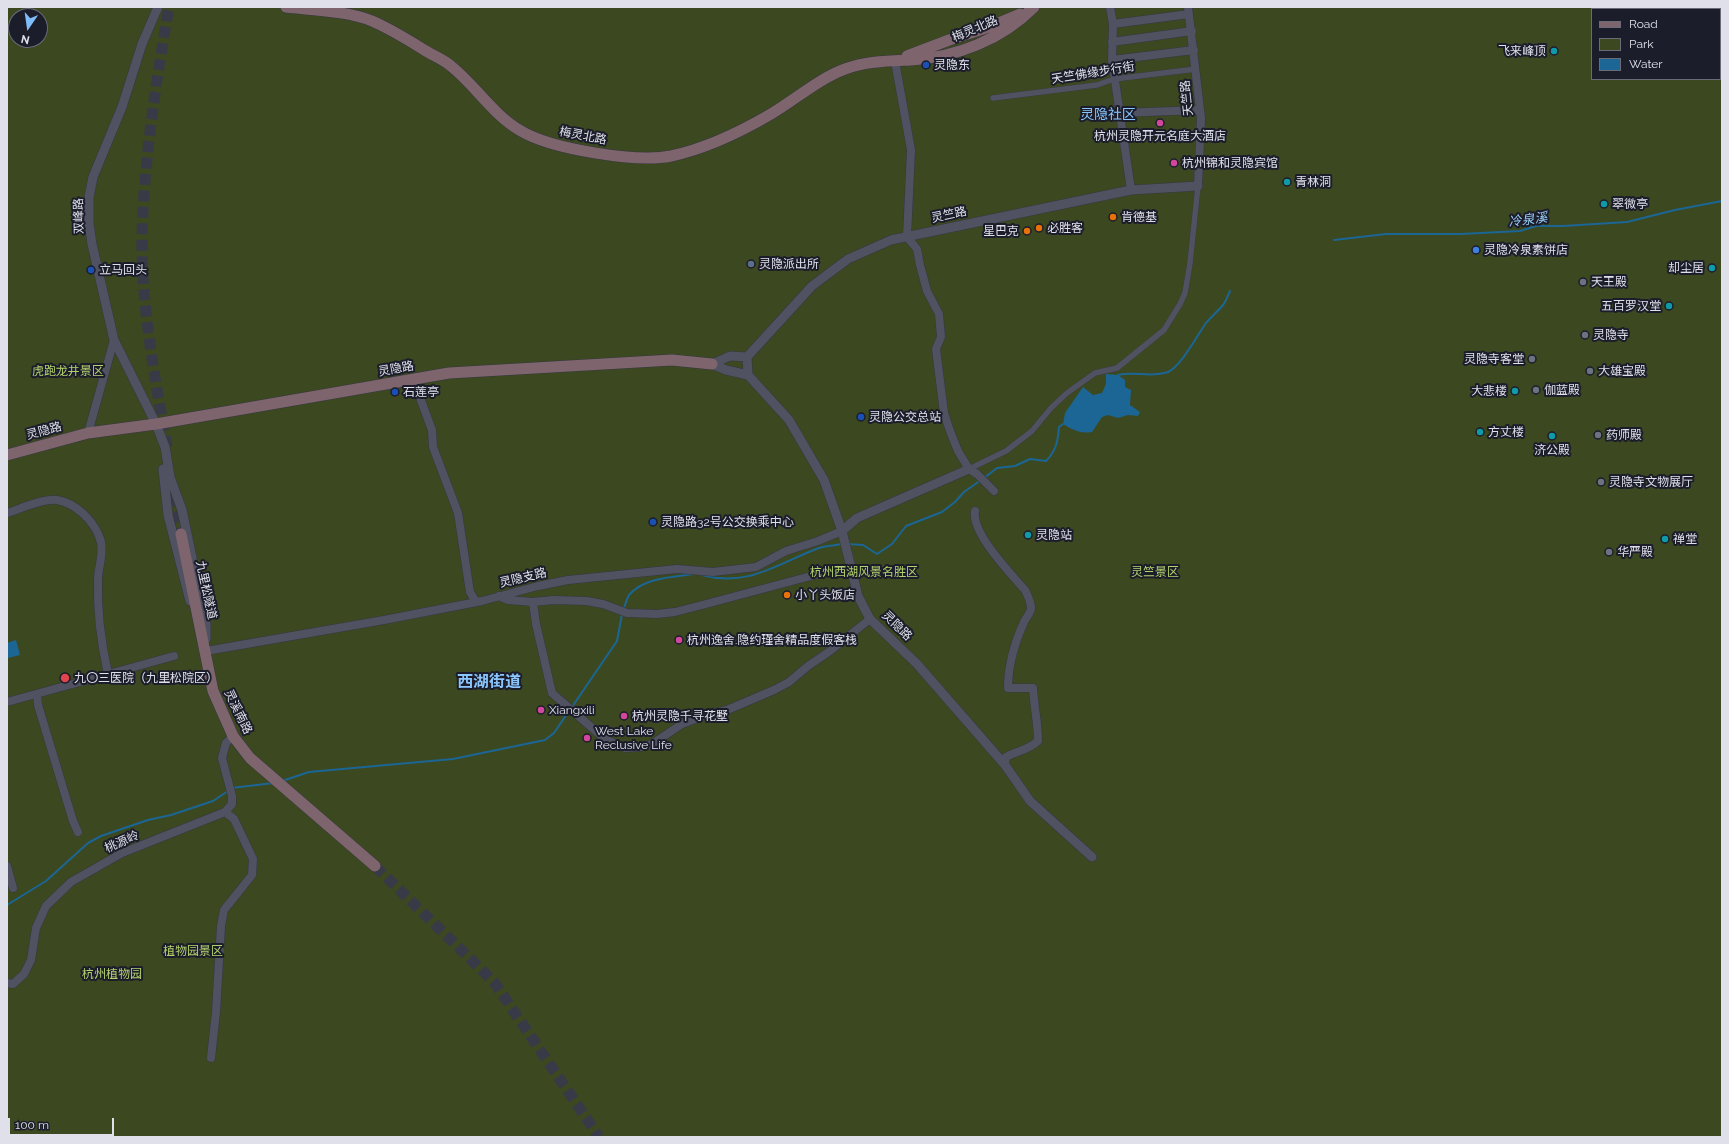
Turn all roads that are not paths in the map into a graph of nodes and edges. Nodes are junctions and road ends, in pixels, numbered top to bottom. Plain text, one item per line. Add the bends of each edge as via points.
1 (158, 7) edge
2 (286, 7) edge
3 (1034, 7) edge
4 (1110, 7) edge
5 (1188, 10) edge
6 (1112, 24) junction
7 (1192, 32) junction
8 (1112, 42) junction
9 (1194, 50) junction
10 (1112, 60) junction
11 (895, 61) junction
12 (1196, 69) junction
13 (1114, 79) junction
14 (993, 98) dead end
15 (1200, 110) junction
16 (1119, 113) junction
17 (1198, 186) junction
18 (1131, 190) junction
19 (907, 236) junction
20 (114, 340) junction
21 (747, 357) junction
22 (712, 364) junction
23 (748, 375) junction
24 (413, 379) junction
25 (156, 424) junction
26 (88, 433) junction
27 (7, 455) edge
28 (969, 469) junction
29 (994, 491) dead end
30 (975, 511) dead end
31 (7, 513) edge
32 (842, 533) junction
33 (181, 534) tunnel mouth
34 (851, 569) junction
35 (499, 596) junction
36 (476, 602) junction
37 (533, 602) junction
38 (870, 619) junction
39 (206, 651) junction
40 (174, 656) dead end
41 (108, 674) junction
42 (37, 694) junction
43 (7, 702) edge
44 (233, 736) junction
45 (1005, 765) junction
46 (225, 812) junction
47 (78, 832) dead end
48 (1092, 857) dead end
49 (7, 866) edge
50 (376, 866) tunnel mouth
51 (10, 884) edge
52 (7, 983) edge
53 (211, 1058) dead end

1 - 20 street, 双峰路 via 93,177 89,197 92,244
2 - 11 main road, 梅灵北路 via 370,20 451,66 496,112 522,132 559,146 636,159 670,156 706,146 770,115 832,74 873,62
3 - 11 main road, 梅灵北路 via 1023,19 1007,30 971,48 928,58
4 - 6 street
5 - 6 street
5 - 7 street, 天竺路
6 - 8 street
7 - 8 street
7 - 9 street, 天竺路
8 - 10 street
9 - 10 street
9 - 12 street, 天竺路
10 - 13 street
11 - 19 street via 911,150
12 - 13 street, 天竺佛缘步行街
12 - 15 street, 天竺路
13 - 14 street, 天竺佛缘步行街 via 1097,85
13 - 16 street
15 - 16 street
15 - 17 street, 天竺路
16 - 18 street
17 - 18 street, 灵竺路
17 - 28 street via 1185,293 1164,330 1117,368 1095,373 1068,393 1051,408 1032,431 1006,451
18 - 19 street, 灵竺路
19 - 21 street, 灵竺路 via 891,240 848,259 812,286
19 - 28 street via 917,249 927,291 939,314 941,337 936,349 944,413 958,451
20 - 25 street, 双峰路
20 - 26 street
21 - 22 street via 730,356
21 - 23 street
22 - 23 street
22 - 24 main road, 灵隐路 via 672,360 449,373
23 - 32 street, 灵隐路 via 789,420 824,480
24 - 25 main road, 灵隐路
24 - 36 street via 432,430 433,447 458,513 470,592
25 - 26 main road, 灵隐路
25 - 39 street via 168,515 195,622
25 - 39 street via 165,447 170,478 182,510 206,624
26 - 27 main road, 灵隐路
28 - 29 street
28 - 32 street via 857,518
30 - 45 street via 976,524 986,544 1025,590 1031,610 1024,622 1008,671 1008,688 1033,688 1038,741 1025,751 1006,757
31 - 41 street via 56,500 73,505 93,524 100,537 102,549 98,577 100,624
32 - 34 street, 灵隐路
32 - 35 street, 灵隐支路 via 786,550 756,567 713,572 677,569 594,577 538,586
33 - 39 main road, 九里松隧道
34 - 37 street via 837,569 675,612 657,614 627,613 586,601
34 - 38 street, 灵隐路 via 858,596
35 - 36 street, 灵隐支路
35 - 37 street via 508,600
36 - 39 street, 灵隐支路
37 - 38 street via 552,693 611,742 625,748 641,748 657,741 682,724 728,710 774,690
38 - 45 street, 灵隐路 via 917,664
39 - 44 main road, 灵溪南路 via 213,691
40 - 41 street
41 - 42 street
42 - 43 street
42 - 47 street via 40,713
44 - 46 street via 226,743 222,758 232,794 232,804
44 - 50 main road, 灵溪南路 via 250,758
45 - 48 street, 灵隐路 via 1030,801
46 - 52 street, 桃源岭 via 122,854 71,882 46,906 36,928 31,960 24,974 13,984
46 - 53 street via 234,819 253,859 252,875 224,910
49 - 51 street

